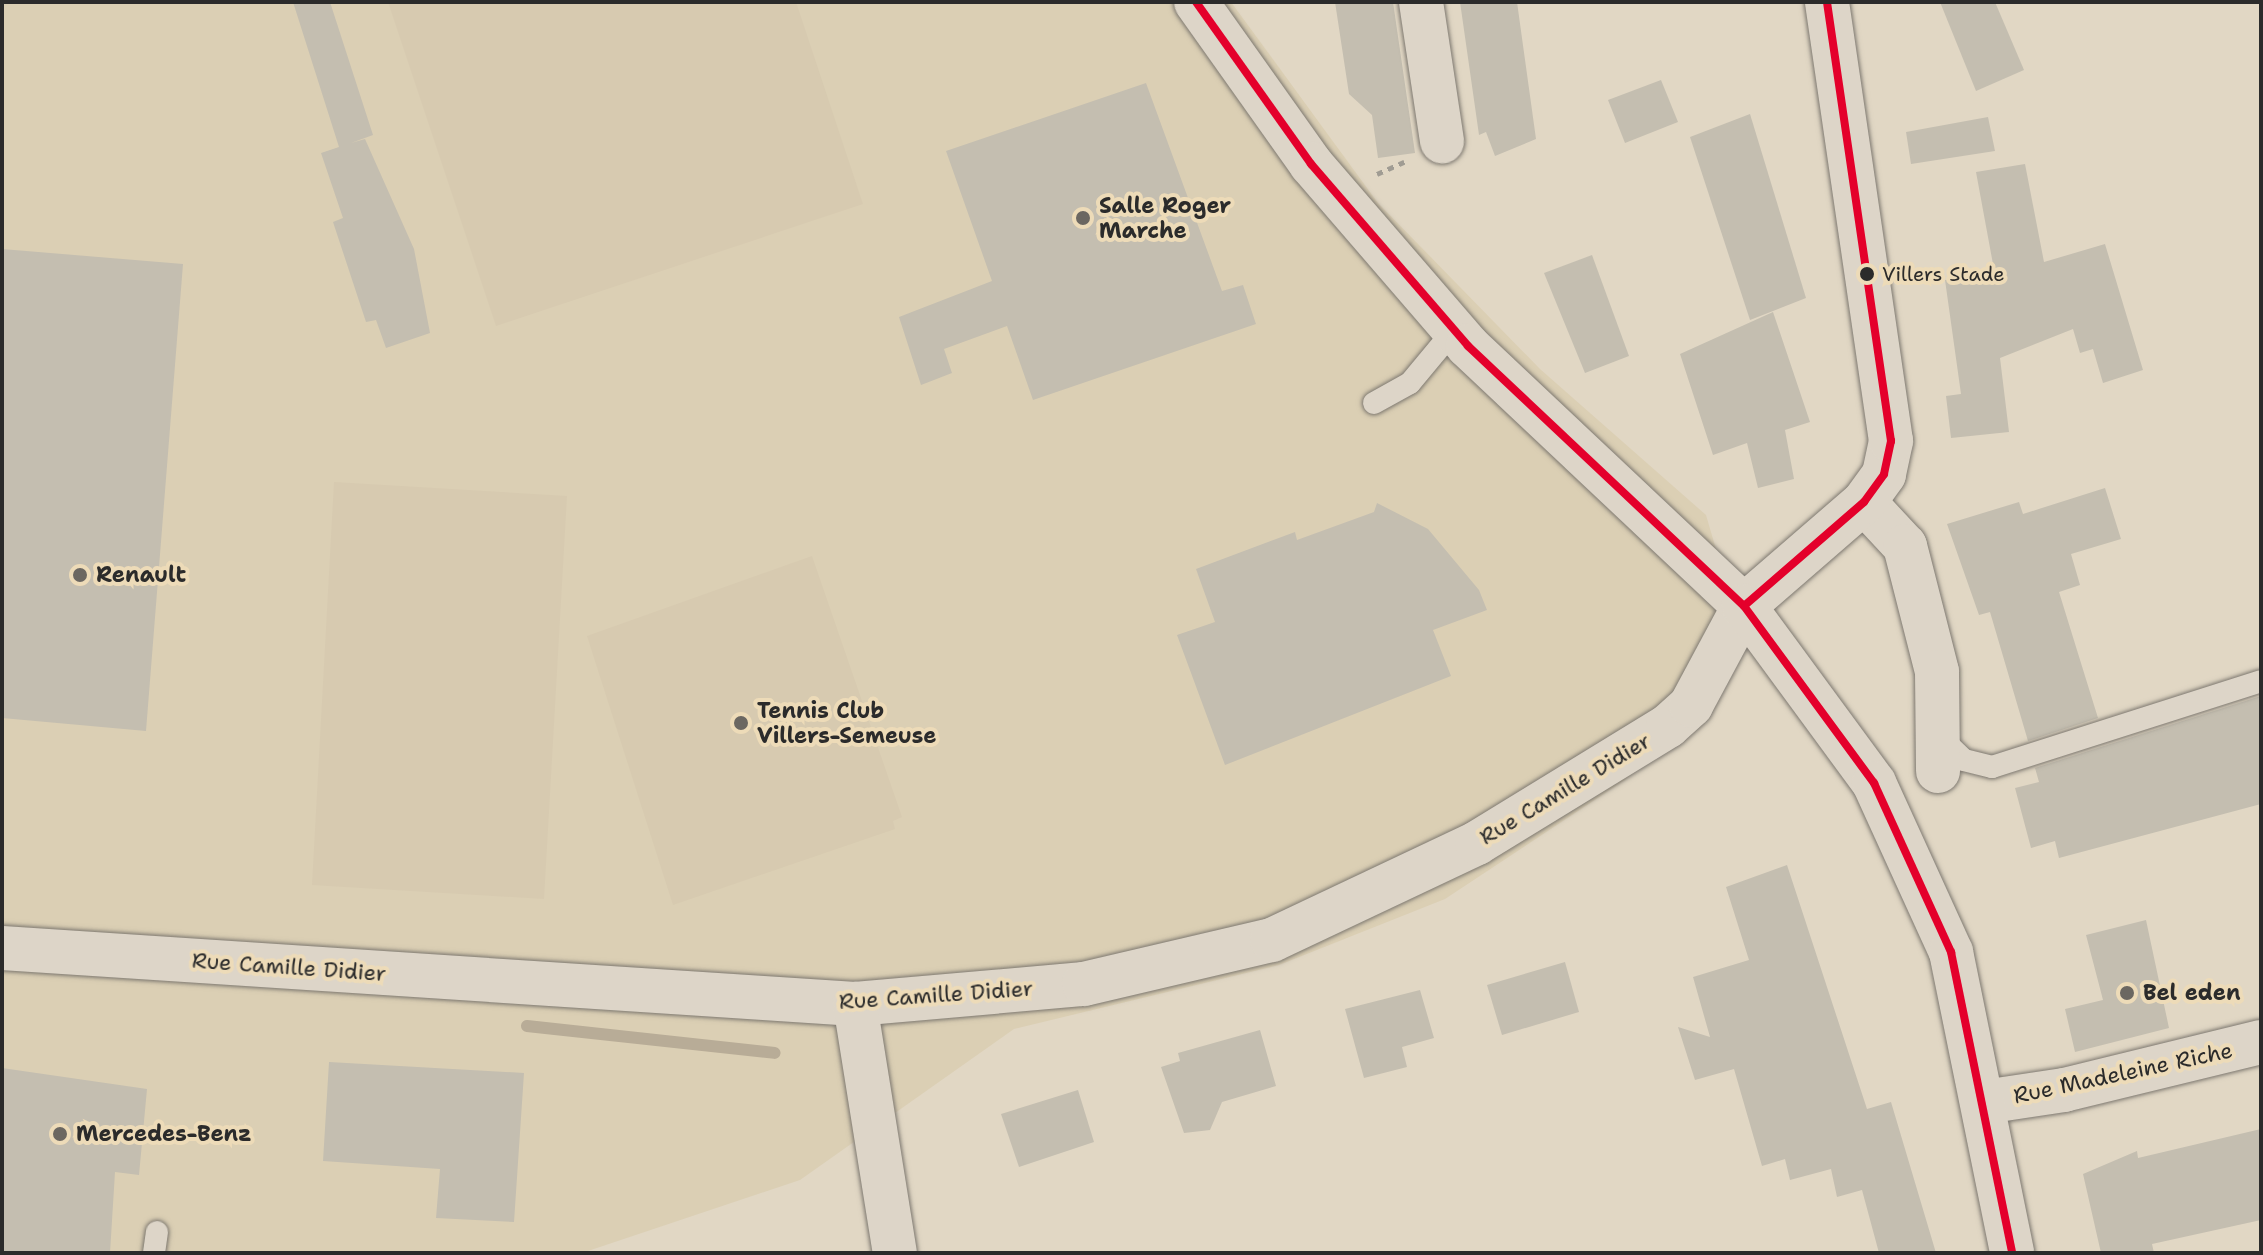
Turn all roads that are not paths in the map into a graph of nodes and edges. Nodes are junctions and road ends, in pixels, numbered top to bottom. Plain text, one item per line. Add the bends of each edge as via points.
1 (1196, 2) edge
2 (1421, 2) edge
3 (1827, 2) edge
4 (1442, 141) road end
5 (1454, 330) junction
6 (1374, 403) dead end
7 (1864, 502) junction
8 (1744, 606) junction
9 (2261, 681) edge
10 (1938, 753) joint
11 (2, 948) edge
12 (855, 1004) junction
13 (2261, 1042) edge
14 (1984, 1102) junction
15 (895, 1253) edge
16 (2012, 1253) edge

1 - 5 street via 1336,193
2 - 4 street
3 - 7 street via 1891,441 1884,474
5 - 6 lane via 1410,383
5 - 8 street
7 - 8 street
7 - 10 street via 1905,546 1937,672
8 - 12 street, Rue Camille Didier via 1691,705 1668,726 1477,843 1272,940 1084,984
8 - 14 street via 1874,783 1918,868 1951,952
9 - 10 lane via 1992,767
11 - 12 street, Rue Camille Didier
12 - 15 street
13 - 14 street, Rue Madeleine Riche via 2064,1090
14 - 16 street

